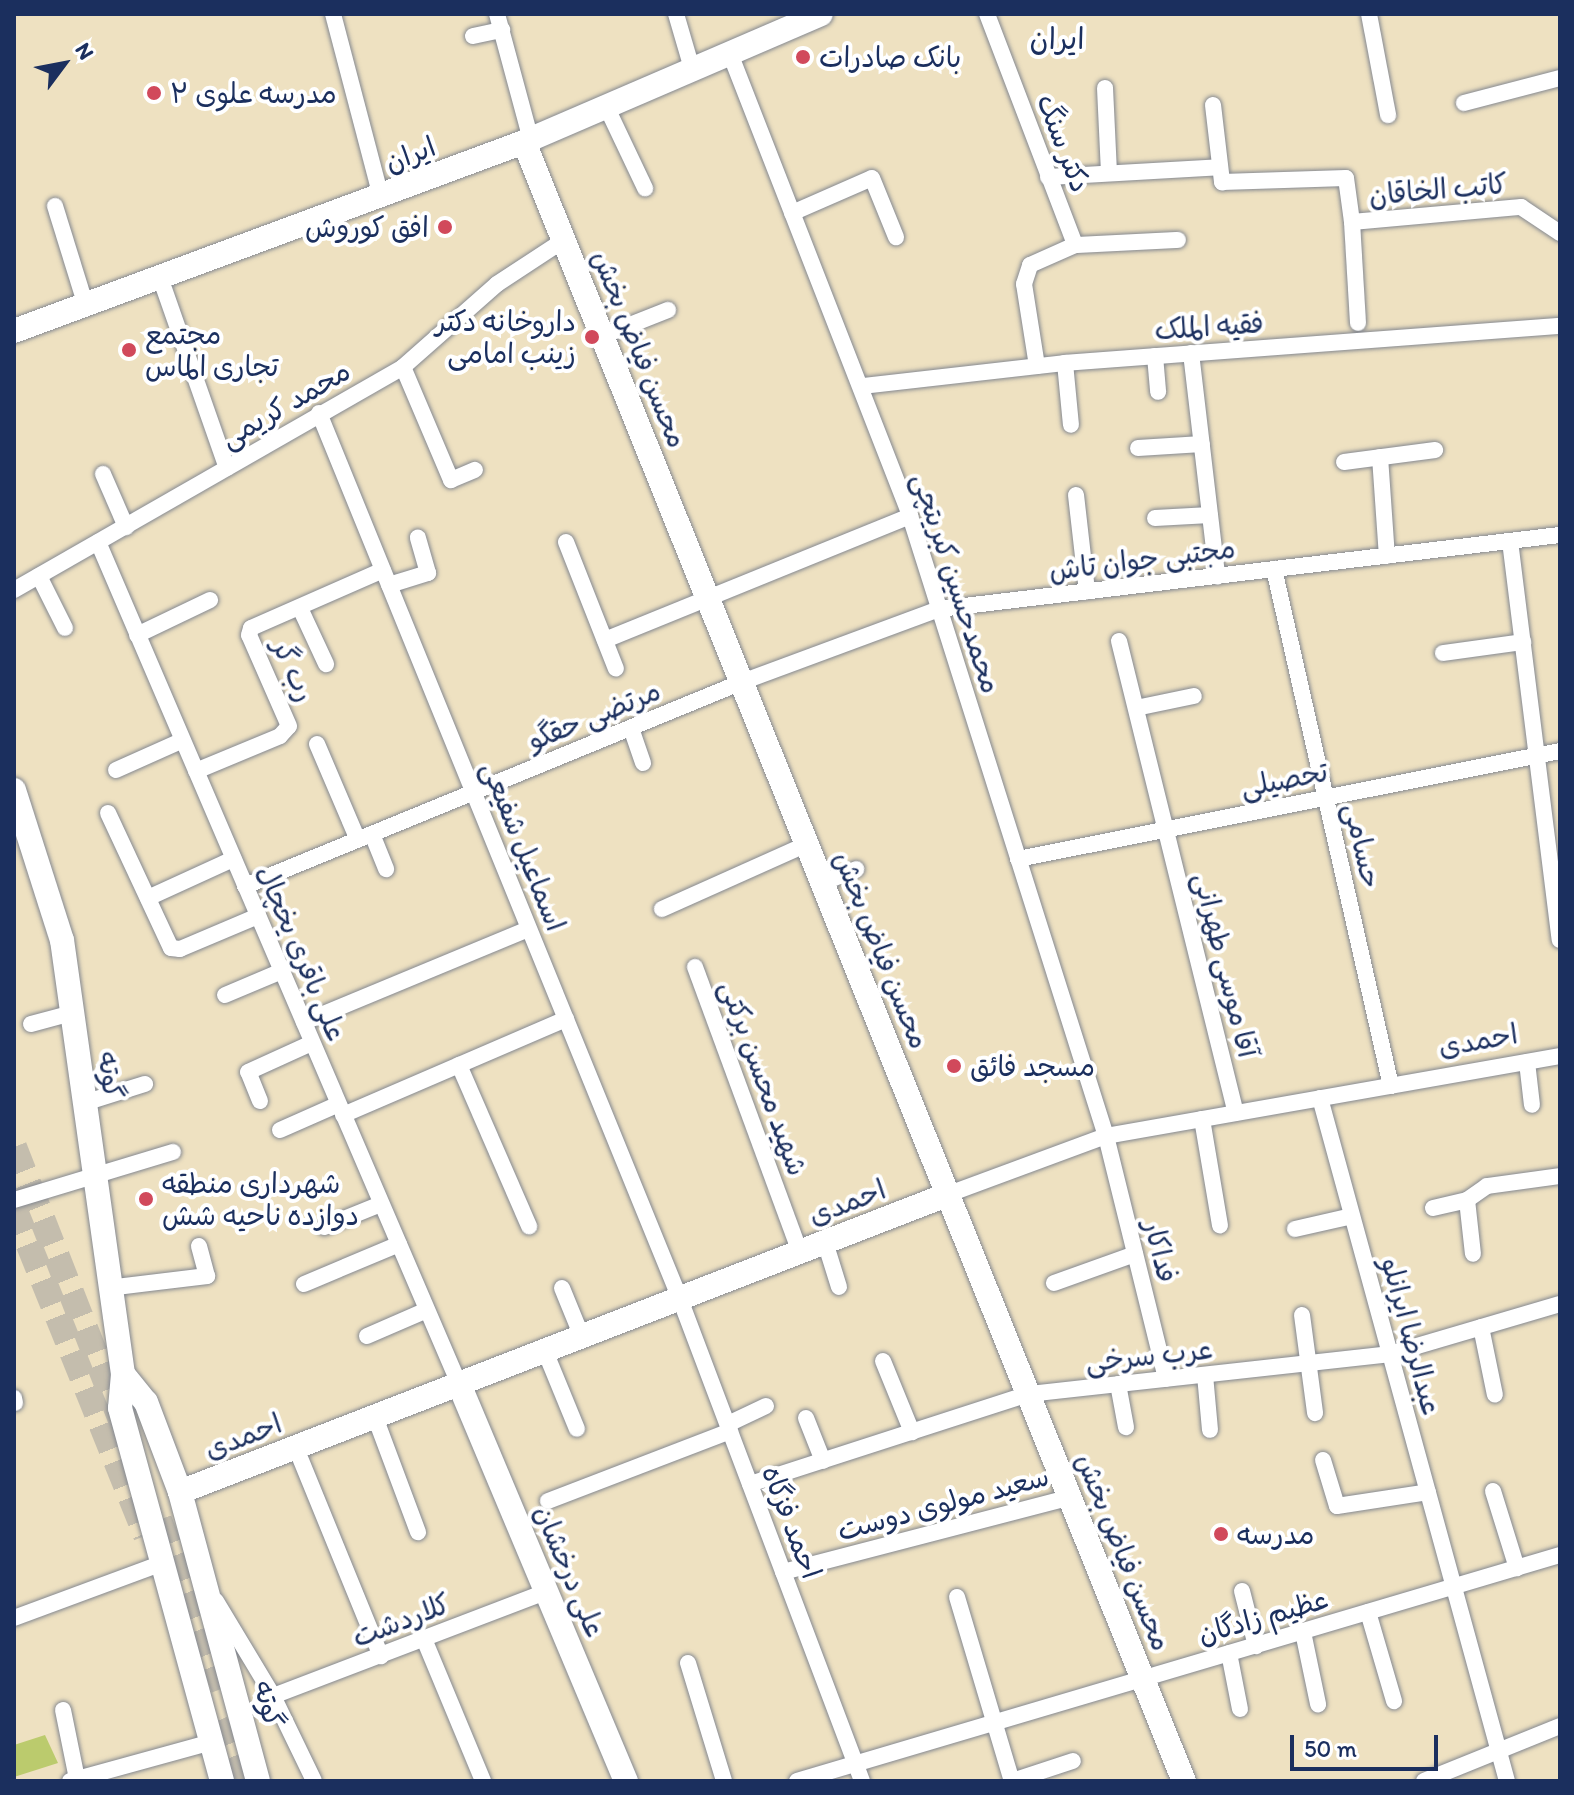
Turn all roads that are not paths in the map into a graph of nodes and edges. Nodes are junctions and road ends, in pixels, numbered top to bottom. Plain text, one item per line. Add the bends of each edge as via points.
1 (333, 14) edge
2 (676, 14) edge
3 (821, 14) edge
4 (987, 14) edge
5 (1369, 14) edge
6 (499, 22) edge
7 (473, 36) dead end
8 (731, 56) junction
9 (693, 72) junction
10 (1560, 78) edge
11 (1105, 88) dead end
12 (1464, 103) dead end
13 (1213, 105) dead end
14 (607, 108) junction
15 (1388, 115) dead end
16 (528, 141) junction
17 (1220, 167) junction
18 (1109, 173) junction
19 (1048, 177) junction
20 (645, 188) dead end
21 (381, 197) junction
22 (55, 206) dead end
23 (792, 213) junction
24 (1352, 222) junction
25 (1560, 233) edge
26 (896, 237) dead end
27 (564, 240) junction
28 (1178, 240) dead end
29 (1075, 245) junction
30 (161, 280) junction
31 (86, 306) junction
32 (668, 310) dead end
33 (1358, 323) dead end
34 (1560, 326) edge
35 (14, 331) edge
36 (602, 336) junction
37 (1191, 353) junction
38 (1155, 356) junction
39 (1065, 363) junction
40 (1037, 366) junction
41 (403, 367) junction
42 (863, 386) junction
43 (1158, 392) dead end
44 (319, 413) junction
45 (1071, 425) dead end
46 (1202, 444) junction
47 (1138, 448) dead end
48 (1435, 450) dead end
49 (1380, 457) junction
50 (1344, 462) dead end
51 (227, 468) junction
52 (475, 470) dead end
53 (103, 474) dead end
54 (1076, 495) dead end
55 (1210, 515) junction
56 (910, 516) junction
57 (1155, 518) dead end
58 (126, 527) junction
59 (1560, 535) edge
60 (418, 537) dead end
61 (1510, 541) junction
62 (98, 542) junction
63 (566, 542) dead end
64 (1387, 556) junction
65 (1274, 569) junction
66 (39, 576) junction
67 (1217, 576) junction
68 (386, 578) junction
69 (14, 590) edge
70 (1087, 591) junction
71 (708, 598) junction
72 (210, 600) dead end
73 (300, 608) junction
74 (939, 609) junction
75 (65, 628) dead end
76 (137, 635) junction
77 (605, 640) junction
78 (1119, 641) dead end
79 (1523, 642) junction
80 (1443, 653) dead end
81 (326, 664) dead end
82 (616, 669) dead end
83 (742, 682) junction
84 (1194, 696) dead end
85 (1136, 708) junction
86 (631, 728) junction
87 (183, 740) junction
88 (317, 744) dead end
89 (1560, 751) edge
90 (1537, 756) junction
91 (643, 763) dead end
92 (116, 770) dead end
93 (196, 771) junction
94 (14, 790) edge
95 (474, 793) junction
96 (1326, 798) junction
97 (108, 813) dead end
98 (1166, 829) junction
99 (365, 837) junction
100 (807, 844) junction
101 (233, 859) junction
102 (1018, 859) junction
103 (386, 869) dead end
104 (856, 869) dead end
105 (1556, 879) edge
106 (822, 883) junction
107 (245, 886) junction
108 (148, 898) junction
109 (662, 909) dead end
110 (258, 916) junction
111 (529, 929) junction
112 (1560, 940) edge
113 (695, 967) dead end
114 (282, 971) junction
115 (225, 995) dead end
116 (72, 1013) junction
117 (566, 1019) junction
118 (304, 1022) junction
119 (31, 1024) dead end
120 (312, 1043) junction
121 (1560, 1056) edge
122 (1527, 1062) junction
123 (459, 1065) junction
124 (145, 1084) dead end
125 (1391, 1086) junction
126 (1320, 1098) junction
127 (260, 1101) dead end
128 (84, 1103) junction
129 (1532, 1105) dead end
130 (341, 1110) junction
131 (1236, 1113) junction
132 (1202, 1119) junction
133 (280, 1130) dead end
134 (1106, 1136) junction
135 (173, 1152) dead end
136 (1560, 1176) edge
137 (93, 1178) junction
138 (949, 1194) junction
139 (14, 1200) edge
140 (1467, 1200) junction
141 (381, 1204) junction
142 (1433, 1208) dead end
143 (1352, 1216) junction
144 (1220, 1225) dead end
145 (529, 1226) dead end
146 (324, 1227) dead end
147 (1295, 1229) dead end
148 (825, 1242) junction
149 (399, 1244) junction
150 (199, 1246) dead end
151 (800, 1252) junction
152 (1135, 1254) junction
153 (1473, 1254) dead end
154 (1054, 1283) dead end
155 (304, 1284) dead end
156 (839, 1287) dead end
157 (108, 1288) junction
158 (562, 1288) dead end
159 (680, 1299) junction
160 (1560, 1304) edge
161 (427, 1310) junction
162 (1302, 1315) dead end
163 (1481, 1327) junction
164 (367, 1336) dead end
165 (582, 1337) junction
166 (545, 1351) junction
167 (1390, 1354) junction
168 (883, 1361) dead end
169 (1309, 1363) junction
170 (123, 1374) junction
171 (1205, 1375) junction
172 (1166, 1379) junction
173 (459, 1384) junction
174 (1118, 1384) junction
175 (1029, 1394) junction
176 (1495, 1395) dead end
177 (766, 1406) dead end
178 (1315, 1413) dead end
179 (375, 1417) junction
180 (806, 1418) dead end
181 (1126, 1427) dead end
182 (729, 1428) junction
183 (577, 1429) dead end
184 (1210, 1430) dead end
185 (912, 1432) junction
186 (296, 1448) junction
187 (1323, 1460) dead end
188 (823, 1461) junction
189 (171, 1468) junction
190 (139, 1478) junction
191 (750, 1484) junction
192 (1493, 1491) dead end
193 (180, 1492) junction
194 (1428, 1492) junction
195 (1070, 1497) junction
196 (548, 1501) dead end
197 (418, 1532) dead end
198 (1560, 1555) edge
199 (163, 1563) junction
200 (1517, 1568) junction
201 (783, 1572) junction
202 (1454, 1587) junction
203 (1242, 1591) dead end
204 (546, 1592) junction
205 (211, 1593) junction
206 (957, 1597) dead end
207 (1368, 1612) junction
208 (14, 1618) edge
209 (1303, 1632) junction
210 (424, 1639) junction
211 (1256, 1646) junction
212 (1229, 1653) junction
213 (381, 1656) junction
214 (688, 1663) dead end
215 (1143, 1679) junction
216 (273, 1696) junction
217 (1394, 1701) dead end
218 (1318, 1704) dead end
219 (1240, 1709) dead end
220 (63, 1710) dead end
221 (994, 1723) junction
222 (1560, 1726) edge
223 (212, 1742) junction
224 (1499, 1750) junction
225 (1073, 1761) dead end
226 (856, 1764) junction
227 (73, 1780) edge
228 (222, 1781) edge
229 (258, 1781) edge
230 (314, 1781) edge
231 (483, 1781) edge
232 (626, 1781) edge
233 (724, 1781) edge
234 (797, 1781) edge
235 (862, 1781) edge
236 (1012, 1781) edge
237 (1184, 1781) edge
238 (1424, 1781) edge
239 (1507, 1781) edge

1 - 21 street
2 - 9 street
3 - 8 street, ایران
4 - 19 street, دکتر سنگ
5 - 15 street
6 - 7 street
6 - 16 street
8 - 9 street, ایران
8 - 23 street, محمدحسین کبریتچی
9 - 14 street, ایران
10 - 12 street
11 - 18 street
13 - 17 street
14 - 16 street, ایران
14 - 20 street
16 - 21 street, ایران
16 - 27 street, محسن فیاض بخش
17 - 18 street
17 - 24 street, کاتب الخاقان via 1222,182 1346,178
18 - 19 street
19 - 29 street, دکتر سنگ
21 - 30 street, ایران
22 - 31 street
23 - 26 street via 872,178
23 - 42 street, محمدحسین کبریتچی
24 - 25 street, کاتب الخاقان via 1521,207
24 - 33 street
27 - 36 street, محسن فیاض بخش
27 - 41 street, محمد کریمی via 497,284
28 - 29 street
29 - 40 street via 1030,265 1024,274
30 - 31 street, ایران
30 - 51 street
31 - 35 street, ایران
32 - 36 street
34 - 37 street, فقیه الملک
36 - 71 street, محسن فیاض بخش
37 - 38 street, فقیه الملک
37 - 46 street
38 - 39 street, فقیه الملک
38 - 43 street
39 - 40 street, فقیه الملک
39 - 45 street
40 - 42 street, فقیه الملک
41 - 44 street, محمد کریمی
41 - 52 street via 451,480
42 - 56 street, محمدحسین کبریتچی
44 - 51 street, محمد کریمی
44 - 68 street, اسماعیل شفیعی
46 - 47 street
46 - 55 street
48 - 49 street
49 - 50 street
49 - 64 street
51 - 58 street, محمد کریمی
53 - 58 street
54 - 70 street
55 - 57 street
55 - 67 street
56 - 71 street
56 - 74 street, محمدحسین کبریتچی
58 - 62 street, محمد کریمی
59 - 61 street, مجتبی جوان تاش
60 - 68 street, رب گر via 428,573
61 - 64 street, مجتبی جوان تاش
61 - 79 street
62 - 66 street, محمد کریمی
62 - 76 street, علی باقری یخچال
63 - 77 street
64 - 65 street, مجتبی جوان تاش
65 - 67 street, مجتبی جوان تاش
65 - 96 street, حسامی
66 - 69 street, محمد کریمی
66 - 75 street
67 - 70 street, مجتبی جوان تاش
68 - 73 street, رب گر
68 - 95 street, اسماعیل شفیعی
70 - 74 street, مجتبی جوان تاش
71 - 77 street
71 - 83 street, محسن فیاض بخش
72 - 76 street
73 - 81 street
73 - 93 street, رب گر via 249,632 289,722 285,733
74 - 83 street, مجتبی جوان تاش
74 - 102 street, محمدحسین کبریتچی
76 - 87 street, علی باقری یخچال
77 - 82 street
78 - 85 street, آقا موسی طهرانی
79 - 80 street
79 - 90 street
83 - 86 street, مرتضی حقگو
83 - 100 street, محسن فیاض بخش
84 - 85 street
85 - 98 street, آقا موسی طهرانی
86 - 91 street
86 - 95 street, مرتضی حقگو
87 - 92 street
87 - 93 street, علی باقری یخچال
88 - 99 street
89 - 90 street, تحصیلی
90 - 96 street, تحصیلی
90 - 105 street
93 - 101 street, علی باقری یخچال
94 - 116 street, گوته via 51,897
95 - 99 street, مرتضی حقگو
95 - 111 street, اسماعیل شفیعی
96 - 98 street, تحصیلی
96 - 125 street, حسامی
97 - 108 street
98 - 102 street, تحصیلی
98 - 131 street, آقا موسی طهرانی
99 - 103 street
99 - 107 street, مرتضی حقگو
100 - 106 street, محسن فیاض بخش
100 - 109 street
101 - 107 street, علی باقری یخچال
101 - 108 street
102 - 134 street, محمدحسین کبریتچی
104 - 106 street
105 - 112 street
106 - 138 street, محسن فیاض بخش
107 - 110 street, علی باقری یخچال
108 - 110 street via 175,950
110 - 114 street, علی باقری یخچال
111 - 117 street, اسماعیل شفیعی
111 - 118 street
113 - 151 street, شهید محسن برکتی
114 - 115 street
114 - 118 street, علی باقری یخچال
116 - 119 street
116 - 128 street, گوته
117 - 123 street
117 - 159 street, اسماعیل شفیعی
118 - 120 street, علی باقری یخچال
120 - 127 street via 248,1072
120 - 130 street, علی باقری یخچال
121 - 122 street, احمدی
122 - 125 street, احمدی
122 - 129 street
123 - 130 street
123 - 145 street
124 - 128 street
125 - 126 street, احمدی
126 - 131 street, احمدی
126 - 143 street, عبدالرضا ایرانلو
128 - 137 street, گوته
130 - 133 street
130 - 141 street, علی باقری یخچال
131 - 132 street, احمدی
132 - 134 street, احمدی
132 - 144 street
134 - 138 street, احمدی
134 - 152 street, فداکار
135 - 137 street
136 - 140 street via 1487,1186
137 - 139 street
137 - 157 street, گوته
138 - 148 street, احمدی
138 - 175 street, محسن فیاض بخش
140 - 142 street
140 - 153 street
141 - 146 street
141 - 149 street, علی باقری یخچال
143 - 147 street
143 - 167 street, عبدالرضا ایرانلو
148 - 151 street, احمدی
148 - 156 street
149 - 155 street
149 - 161 street, علی باقری یخچال
150 - 157 street via 207,1276
151 - 159 street, احمدی
152 - 154 street
152 - 172 street, فداکار
157 - 170 street, گوته
158 - 165 street
159 - 165 street, احمدی
159 - 182 street, احمد فزگاه
160 - 163 street, عرب سرخی
161 - 164 street
161 - 173 street, علی باقری یخچال
162 - 169 street
163 - 167 street, عرب سرخی
163 - 176 street
165 - 166 street, احمدی
166 - 173 street, احمدی
166 - 183 street
167 - 169 street, عرب سرخی
167 - 194 street, عبدالرضا ایرانلو
168 - 185 street
169 - 171 street, عرب سرخی
169 - 178 street
170 - 189 street, گوته via 146,1402
170 - 190 street, گوته via 120,1408
171 - 172 street, عرب سرخی
171 - 184 street
172 - 174 street, عرب سرخی
173 - 179 street, احمدی
173 - 204 street, علی درخشان
174 - 175 street, عرب سرخی
174 - 181 street
175 - 185 street, عرب سرخی
175 - 195 street, محسن فیاض بخش
177 - 182 street
179 - 186 street, احمدی
179 - 197 street
180 - 188 street
182 - 191 street, احمد فزگاه
182 - 196 street
185 - 188 street, عرب سرخی
186 - 193 street, احمدی
186 - 213 street
187 - 194 street via 1337,1506
188 - 191 street, عرب سرخی
189 - 190 street via 152,1467
189 - 193 street, گوته
190 - 199 street, گوته
191 - 201 street, احمد فزگاه
192 - 200 street
193 - 205 street, گوته
194 - 202 street, عبدالرضا ایرانلو
195 - 201 street, سعید مولوی دوست
195 - 215 street, محسن فیاض بخش
198 - 200 street, عظیم زادگان
199 - 208 street
199 - 223 street, گوته
200 - 202 street, عظیم زادگان
201 - 226 street, احمد فزگاه
202 - 207 street, عظیم زادگان
202 - 224 street, عبدالرضا ایرانلو
203 - 211 street
204 - 210 street, کلاردشت
204 - 232 street, علی درخشان
205 - 216 street
205 - 229 street, گوته
206 - 221 street
207 - 209 street, عظیم زادگان
207 - 217 street
209 - 211 street, عظیم زادگان
209 - 218 street
210 - 213 street, کلاردشت
210 - 231 street
211 - 212 street, عظیم زادگان
212 - 215 street, عظیم زادگان
212 - 219 street
213 - 216 street, کلاردشت
214 - 233 street
215 - 221 street, عظیم زادگان
215 - 237 street, محسن فیاض بخش
216 - 230 street
220 - 227 street
221 - 226 street, عظیم زادگان
221 - 236 street
222 - 224 street
223 - 227 street
223 - 228 street, گوته
224 - 238 street
224 - 239 street, عبدالرضا ایرانلو
225 - 236 street
226 - 234 street, عظیم زادگان
226 - 235 street, احمد فزگاه

